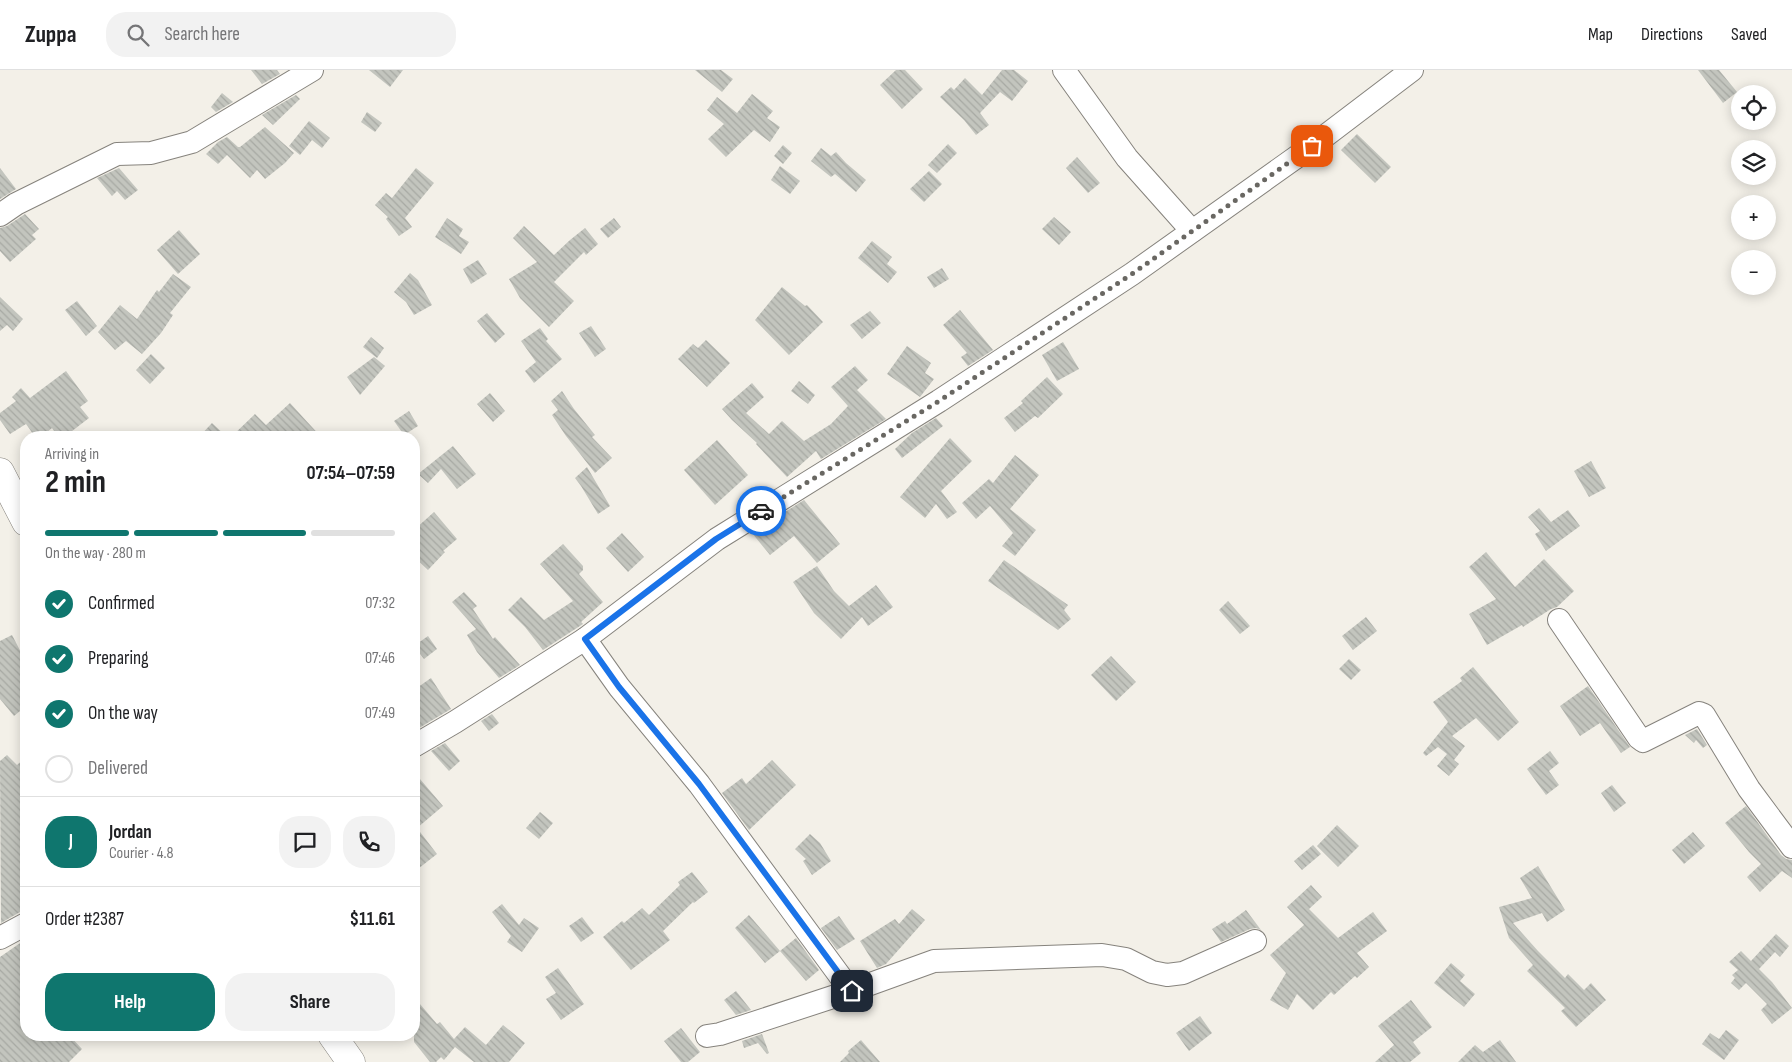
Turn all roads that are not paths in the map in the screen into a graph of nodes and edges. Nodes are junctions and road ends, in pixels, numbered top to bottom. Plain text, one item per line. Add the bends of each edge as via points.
1 (312, 70) edge
2 (1064, 70) edge
3 (1412, 70) edge
4 (0, 215) edge
5 (1192, 231) junction
6 (0, 472) edge
7 (20, 510) edge
8 (1559, 620) dead end
9 (585, 639) junction
10 (420, 742) edge
11 (1792, 847) edge
12 (20, 927) edge
13 (0, 938) edge
14 (1255, 941) dead end
15 (852, 991) junction
16 (707, 1036) dead end
17 (336, 1041) edge
18 (351, 1062) edge

1 - 4 street via 192,142 151,152 117,154
2 - 5 street via 1127,158
3 - 5 street
5 - 9 street via 939,401 716,539
6 - 7 highway
8 - 11 street via 1643,741 1699,713 1704,715 1749,789
9 - 10 street
9 - 15 street via 619,687 699,784
12 - 13 street
14 - 15 street via 1183,973 1167,975 1152,972 1126,959 1102,955 934,961
15 - 16 street
17 - 18 highway

